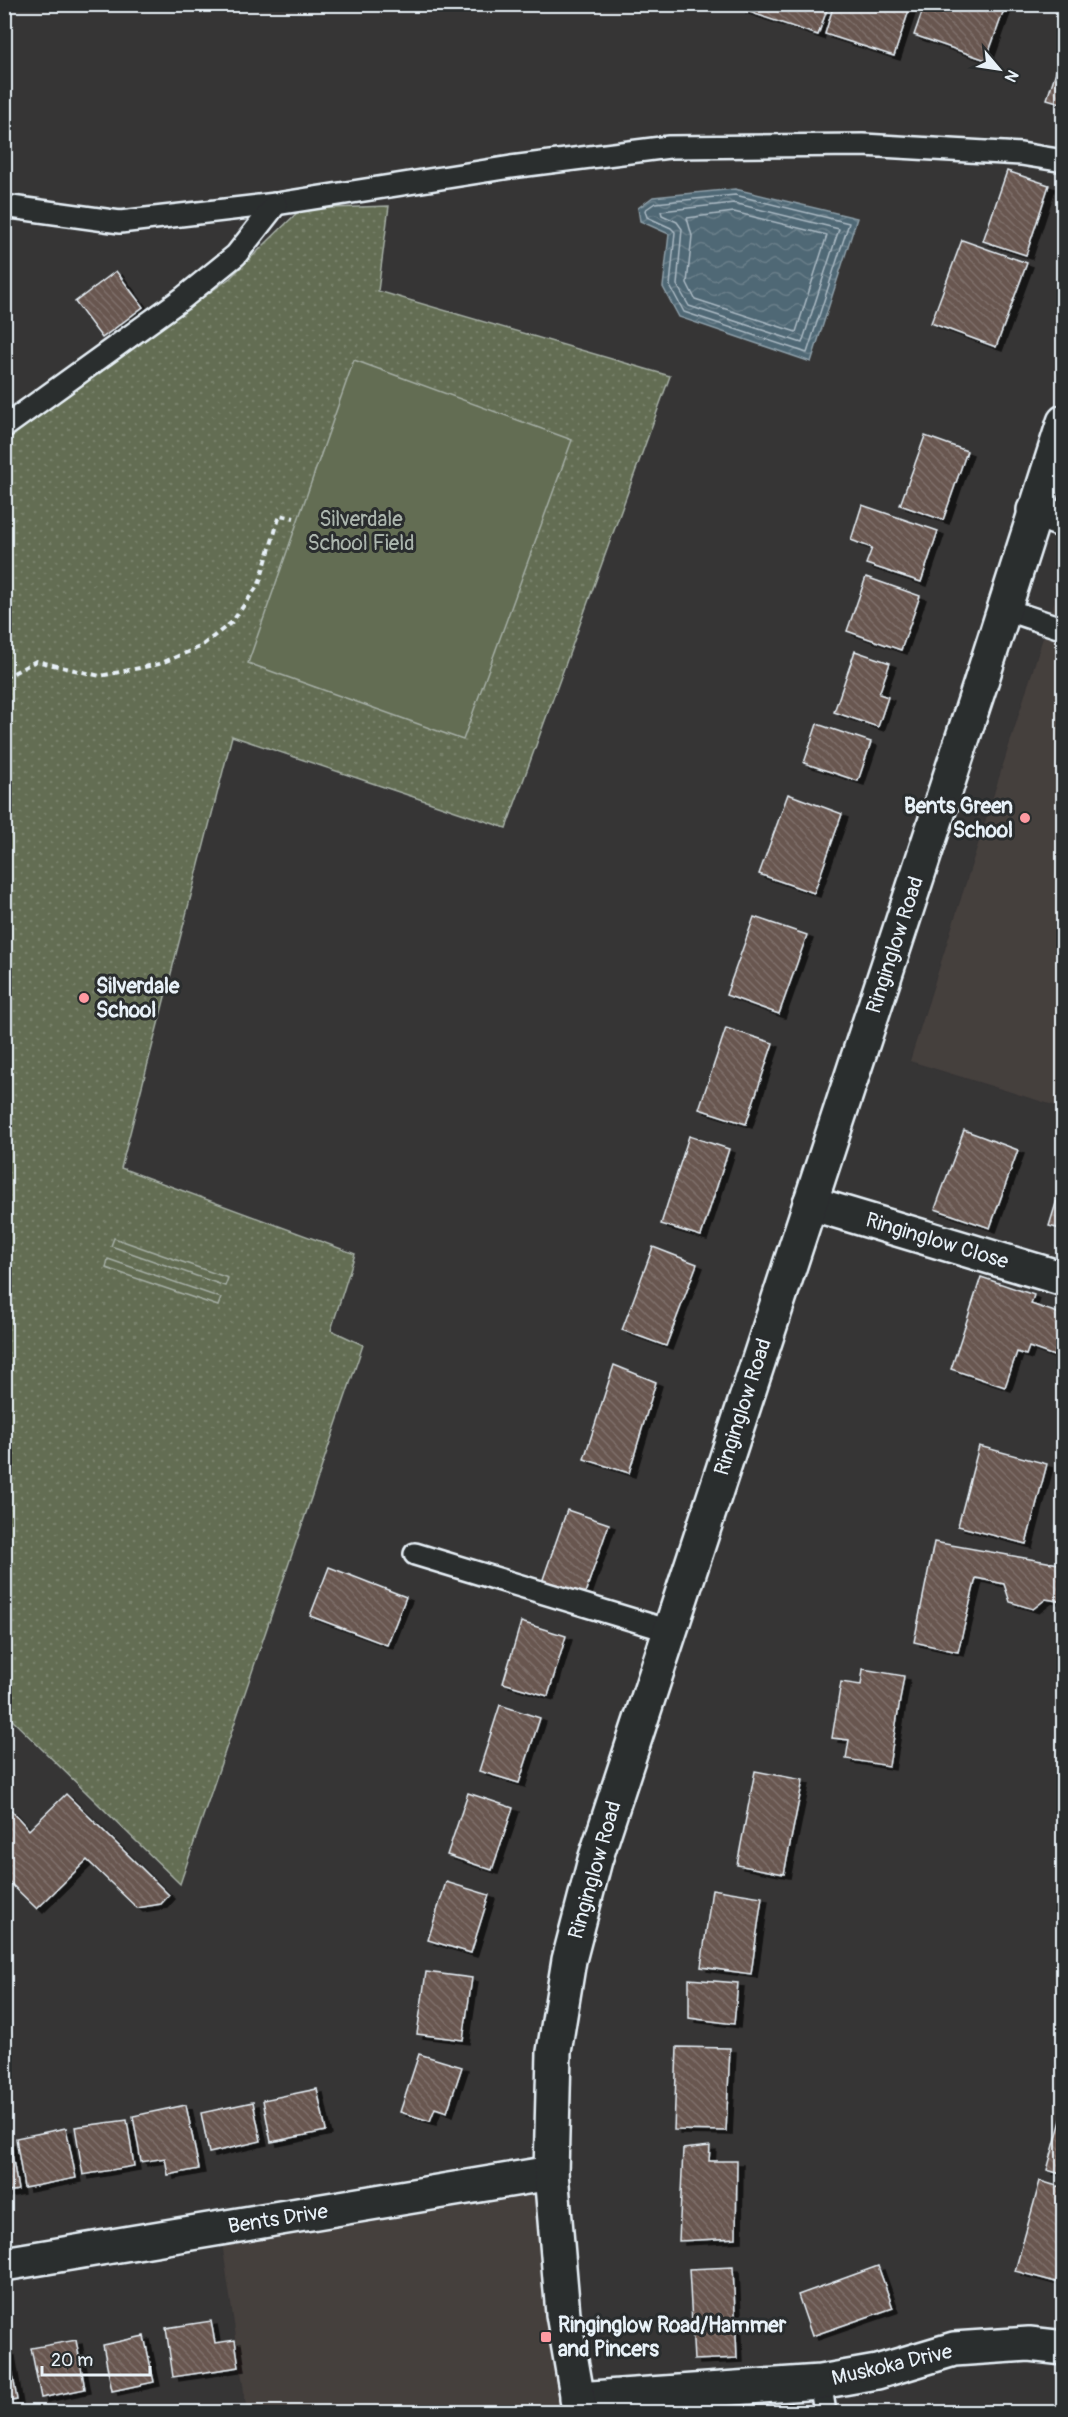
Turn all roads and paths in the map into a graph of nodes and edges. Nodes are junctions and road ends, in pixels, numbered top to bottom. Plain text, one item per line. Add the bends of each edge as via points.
1 (1064, 161) edge
2 (276, 204) junction
3 (4, 206) edge
4 (1064, 422) edge
5 (4, 427) edge
6 (1049, 516) edge
7 (294, 518) dead end
8 (1004, 609) junction
9 (1064, 629) edge
10 (4, 678) edge
11 (810, 1203) junction
12 (1064, 1280) edge
13 (415, 1554) dead end
14 (670, 1631) junction
15 (551, 2173) junction
16 (4, 2264) edge
17 (1064, 2348) edge
18 (823, 2397) edge
19 (578, 2406) edge

1 - 2 lane via 1021,154 863,145 669,147 511,166
2 - 3 lane via 120,222
2 - 5 lane via 236,255
4 - 6 street, Ringinglow Road
6 - 8 street, Ringinglow Road
7 - 10 path via 280,515 258,584 232,622 200,647 159,664 100,676 36,661
8 - 9 lane
8 - 11 street, Ringinglow Road
11 - 12 street, Ringinglow Close
11 - 14 street, Ringinglow Road
13 - 14 lane
14 - 15 street, Ringinglow Road via 596,1860 569,1959 554,2052
15 - 16 street, Bents Drive
15 - 19 street, Ringinglow Road via 563,2314
17 - 18 street, Muskoka Drive via 1029,2344 954,2349 877,2372
18 - 19 street, Muskoka Drive

